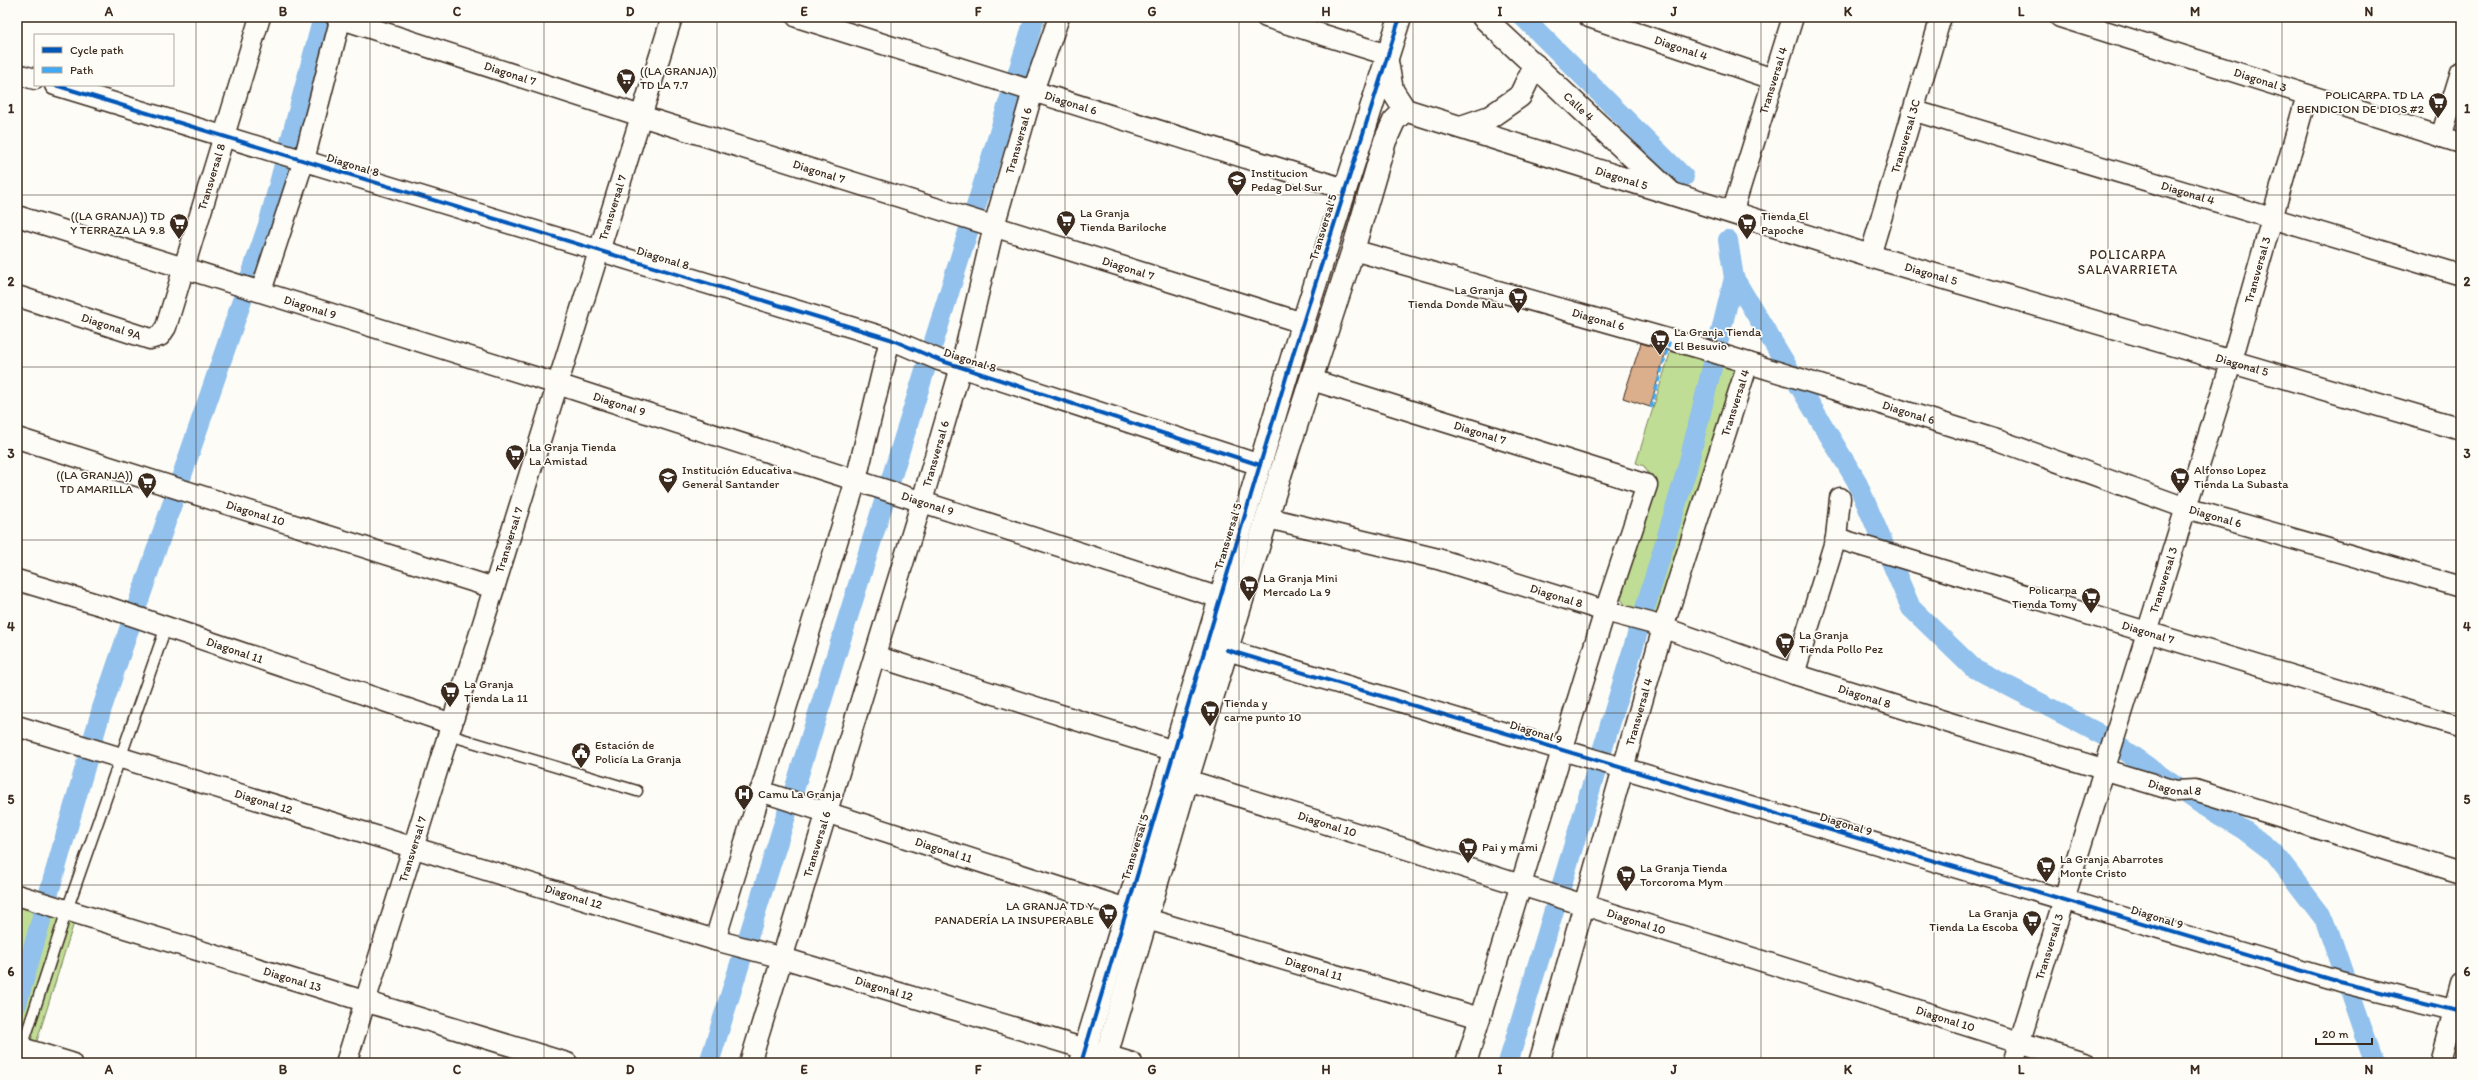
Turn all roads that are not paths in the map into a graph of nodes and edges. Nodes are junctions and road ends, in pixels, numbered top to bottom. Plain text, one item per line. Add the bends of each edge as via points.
1 (260, 17) edge
2 (672, 17) edge
3 (797, 17) edge
4 (1059, 17) edge
5 (1483, 17) edge
6 (1589, 17) edge
7 (1793, 17) edge
8 (1941, 17) edge
9 (2060, 17) edge
10 (339, 18) edge
11 (1276, 19) edge
12 (1402, 20) edge
13 (2086, 21) edge
14 (1387, 57) junction
15 (1535, 65) junction
16 (2461, 72) edge
17 (17, 74) edge
18 (34, 79) edge
19 (1773, 79) junction
20 (58, 86) edge
21 (1026, 89) junction
22 (2307, 95) junction
23 (1405, 110) junction
24 (1915, 111) junction
25 (641, 116) junction
26 (1461, 127) junction
27 (223, 136) junction
28 (2441, 137) junction
29 (2461, 143) edge
30 (302, 160) junction
31 (1345, 189) junction
32 (1680, 197) junction
33 (1723, 210) junction
34 (17, 216) edge
35 (2271, 218) junction
36 (990, 224) junction
37 (599, 249) junction
38 (1353, 250) junction
39 (1870, 256) junction
40 (186, 268) junction
41 (2461, 275) edge
42 (257, 290) junction
43 (17, 296) edge
44 (1303, 323) junction
45 (890, 339) junction
46 (2232, 360) junction
47 (1748, 364) junction
48 (961, 367) junction
49 (1312, 380) junction
50 (557, 384) junction
51 (2461, 429) edge
52 (17, 438) edge
53 (1260, 465) junction
54 (863, 483) junction
55 (1840, 498) dead end
56 (917, 500) junction
57 (2186, 508) junction
58 (1268, 518) junction
59 (1836, 538) junction
60 (17, 580) edge
61 (2461, 587) edge
62 (494, 588) junction
63 (1220, 598) junction
64 (1612, 613) junction
65 (1657, 626) junction
66 (166, 627) junction
67 (2147, 632) junction
68 (1227, 650) junction
69 (875, 656) junction
70 (1794, 674) junction
71 (17, 726) edge
72 (2461, 727) edge
73 (450, 730) junction
74 (1174, 751) junction
75 (1570, 752) junction
76 (120, 757) junction
77 (2107, 762) junction
78 (1619, 767) junction
79 (1187, 780) junction
80 (637, 791) dead end
81 (760, 791) junction
82 (828, 812) junction
83 (414, 847) junction
84 (2461, 873) edge
85 (1527, 887) junction
86 (25, 897) edge
87 (2064, 900) junction
88 (1578, 902) junction
89 (61, 908) junction
90 (1127, 909) junction
91 (1147, 919) junction
92 (715, 940) junction
93 (777, 956) junction
94 (2461, 984) edge
95 (366, 1001) junction
96 (2457, 1011) edge
97 (1480, 1018) junction
98 (2020, 1042) junction
99 (20, 1056) edge
100 (1083, 1056) edge
101 (1106, 1059) edge
102 (71, 1063) edge
103 (346, 1063) edge
104 (567, 1063) edge
105 (750, 1063) edge
106 (1132, 1063) edge
107 (1466, 1063) edge
108 (1539, 1063) edge
109 (2013, 1063) edge
110 (2086, 1063) edge
111 (2440, 1063) edge

1 - 27 street, Transversal 8
2 - 25 street, Transversal 7
3 - 21 street, Diagonal 6
4 - 21 street, Transversal 6
5 - 15 street, Calle 4
6 - 19 street, Diagonal 4
7 - 19 street, Transversal 4
8 - 24 street, Transversal 3C
9 - 13 street, Diagonal 3
10 - 25 street, Diagonal 7
10 - 30 street
11 - 14 street
12 - 14 street, Transversal 5
13 - 22 street, Diagonal 3
14 - 23 street via 1392,90
14 - 31 street, Transversal 5
15 - 26 street via 1520,96 1490,117
15 - 32 street, Calle 4
16 - 28 street
17 - 18 street
19 - 33 street, Transversal 4
20 - 27 street, Diagonal 8
21 - 31 street, Diagonal 6
21 - 36 street, Transversal 6
22 - 28 street, Diagonal 3
22 - 35 street, Transversal 3
23 - 26 street, Diagonal 5
23 - 38 street via 1394,121 1385,141
24 - 35 street, Diagonal 4
24 - 39 street, Transversal 3C
25 - 36 street, Diagonal 7
25 - 37 street, Transversal 7
26 - 32 street, Diagonal 5
27 - 30 street, Diagonal 8
27 - 40 street, Transversal 8
28 - 29 street, Diagonal 3
30 - 37 street, Diagonal 8
30 - 42 street
31 - 44 street, Transversal 5
32 - 33 street, Diagonal 5
33 - 39 street, Diagonal 5
34 - 40 street, Diagonal 9
35 - 41 street, Diagonal 4
35 - 46 street, Transversal 3
36 - 44 street, Diagonal 7
36 - 48 street, Transversal 6
37 - 45 street, Diagonal 8
37 - 50 street, Transversal 7
38 - 47 street, Diagonal 6 via 1704,349
38 - 49 street
39 - 46 street, Diagonal 5
40 - 42 street, Diagonal 9
40 - 43 street, Diagonal 9A via 166,327 160,336 150,339
42 - 50 street, Diagonal 9
44 - 53 street, Transversal 5
45 - 48 street, Diagonal 8
45 - 54 street
46 - 51 street, Diagonal 5
46 - 57 street, Transversal 3
47 - 57 street, Diagonal 6 via 2000,441
47 - 65 street, Transversal 4
48 - 53 street, Diagonal 8
48 - 56 street, Transversal 6
49 - 58 street
49 - 64 street, Diagonal 7 via 1647,485
50 - 54 street, Diagonal 9
50 - 62 street, Transversal 7
52 - 62 street, Diagonal 10
53 - 63 street, Transversal 5
54 - 56 street, Diagonal 9
54 - 81 street
55 - 59 street
56 - 63 street, Diagonal 9
56 - 69 street, Transversal 6
57 - 61 street, Diagonal 6
57 - 67 street, Transversal 3
58 - 64 street, Diagonal 8 via 1438,559
58 - 68 street
59 - 67 street, Diagonal 7
59 - 70 street
60 - 66 street, Diagonal 11
62 - 73 street, Transversal 7
63 - 74 street, Transversal 5
64 - 65 street, Diagonal 8
64 - 75 street
65 - 70 street, Diagonal 8
65 - 78 street, Transversal 4
66 - 73 street, Diagonal 11
66 - 76 lane
67 - 72 street, Diagonal 7
67 - 77 street, Transversal 3
68 - 75 street, Diagonal 9
68 - 79 street
69 - 74 street
69 - 82 street, Transversal 6
70 - 77 street, Diagonal 8
71 - 76 street, Diagonal 12
73 - 80 lane
73 - 83 street, Transversal 7
74 - 90 street, Transversal 5
75 - 78 street, Diagonal 9
75 - 85 street
76 - 83 street, Diagonal 12
76 - 89 lane
77 - 84 street, Diagonal 8 via 2185,790
77 - 87 street, Transversal 3
78 - 87 street, Diagonal 9
78 - 88 street, Transversal 4
79 - 85 street, Diagonal 10
79 - 91 street
81 - 82 street, Diagonal 11
81 - 92 street
82 - 90 street, Diagonal 11
82 - 93 street, Transversal 6
83 - 92 street, Diagonal 12
83 - 95 street, Transversal 7
85 - 88 street, Diagonal 10
85 - 97 street
86 - 89 street, Diagonal 13
87 - 96 street, Diagonal 9 via 2340,982
87 - 98 street, Transversal 3
88 - 98 street, Diagonal 10
88 - 108 street, Transversal 4
89 - 95 street, Diagonal 13
89 - 99 lane
90 - 100 street, Transversal 5
91 - 97 street, Diagonal 11
91 - 101 street
92 - 93 street, Diagonal 12
93 - 100 street, Diagonal 12
93 - 105 street, Transversal 6
94 - 96 street
95 - 103 street, Transversal 7
95 - 104 street, Diagonal 13
96 - 111 street
97 - 107 street
98 - 109 street, Transversal 3
98 - 110 street, Diagonal 10
99 - 102 street
100 - 101 street, Diagonal 12
101 - 106 street, Diagonal 12

